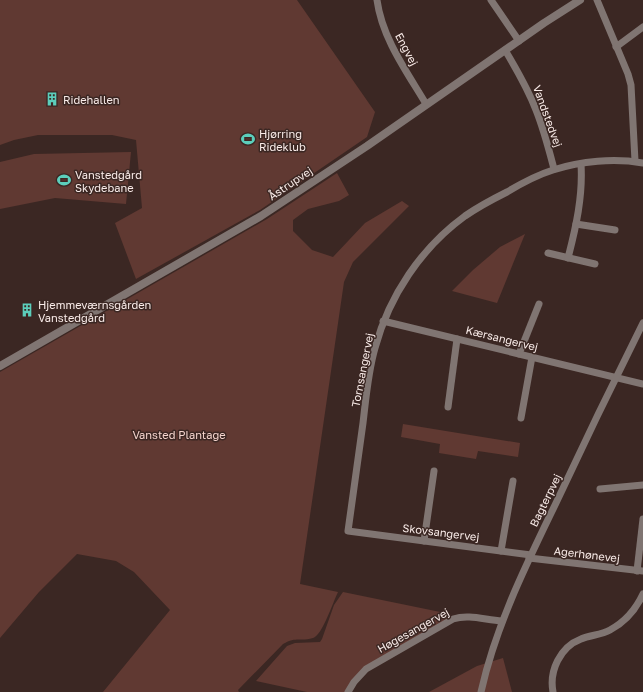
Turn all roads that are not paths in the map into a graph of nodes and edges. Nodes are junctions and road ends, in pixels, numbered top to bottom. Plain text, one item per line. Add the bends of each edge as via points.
1 (377, 0) edge
2 (491, 0) edge
3 (580, 0) edge
4 (596, 0) edge
5 (643, 27) edge
6 (519, 41) junction
7 (616, 47) junction
8 (505, 50) junction
9 (426, 104) junction
10 (639, 162) edge
11 (581, 164) junction
12 (554, 170) junction
13 (576, 224) junction
14 (615, 230) dead end
15 (548, 253) dead end
16 (568, 258) junction
17 (595, 264) dead end
18 (539, 304) dead end
19 (384, 322) junction
20 (643, 323) edge
21 (457, 339) junction
22 (520, 354) junction
23 (532, 357) junction
24 (0, 366) edge
25 (616, 378) junction
26 (643, 384) edge
27 (448, 407) dead end
28 (521, 418) dead end
29 (434, 471) dead end
30 (513, 481) dead end
31 (643, 485) edge
32 (600, 489) dead end
33 (643, 519) edge
34 (348, 531) joint
35 (424, 541) junction
36 (500, 551) junction
37 (530, 557) junction
38 (640, 571) edge
39 (643, 594) edge
40 (502, 621) junction
41 (348, 692) edge
42 (481, 692) edge
43 (553, 692) edge

1 - 9 street, Engvej via 383,25 393,48
2 - 6 street
3 - 6 street, Åstrupvej
4 - 7 street
5 - 7 street
6 - 8 street, Åstrupvej
7 - 10 street via 631,85
8 - 9 street, Åstrupvej
8 - 12 street, Vandstedvej via 536,109
9 - 24 street, Åstrupvej via 261,216
10 - 11 street, Tornsangervej via 598,161
11 - 12 street, Tornsangervej
11 - 13 street via 582,181
12 - 19 street, Tornsangervej via 532,178 488,202 444,233 425,253 396,293
13 - 14 street
13 - 16 street
15 - 16 street
16 - 17 street
18 - 22 street
19 - 21 street, Kærsangervej
19 - 34 street, Tornsangervej via 368,384
20 - 25 street, Bagterpvej
21 - 22 street, Kærsangervej
21 - 27 street
22 - 23 street, Kærsangervej
23 - 25 street, Kærsangervej
23 - 28 street
25 - 26 street, Kærsangervej
25 - 37 street, Bagterpvej
29 - 35 street
30 - 36 street
31 - 32 street
33 - 38 street
34 - 35 street, Skovsangervej
35 - 36 street, Skovsangervej
36 - 37 street, Skovsangervej
37 - 38 street, Agerhønevej
37 - 40 street, Bagterpvej
39 - 43 street via 637,606 620,624 610,630 581,639 565,650 554,666
40 - 41 street, Høgesangervej via 474,617 453,619 366,669
40 - 42 street, Bagterpvej via 491,651

